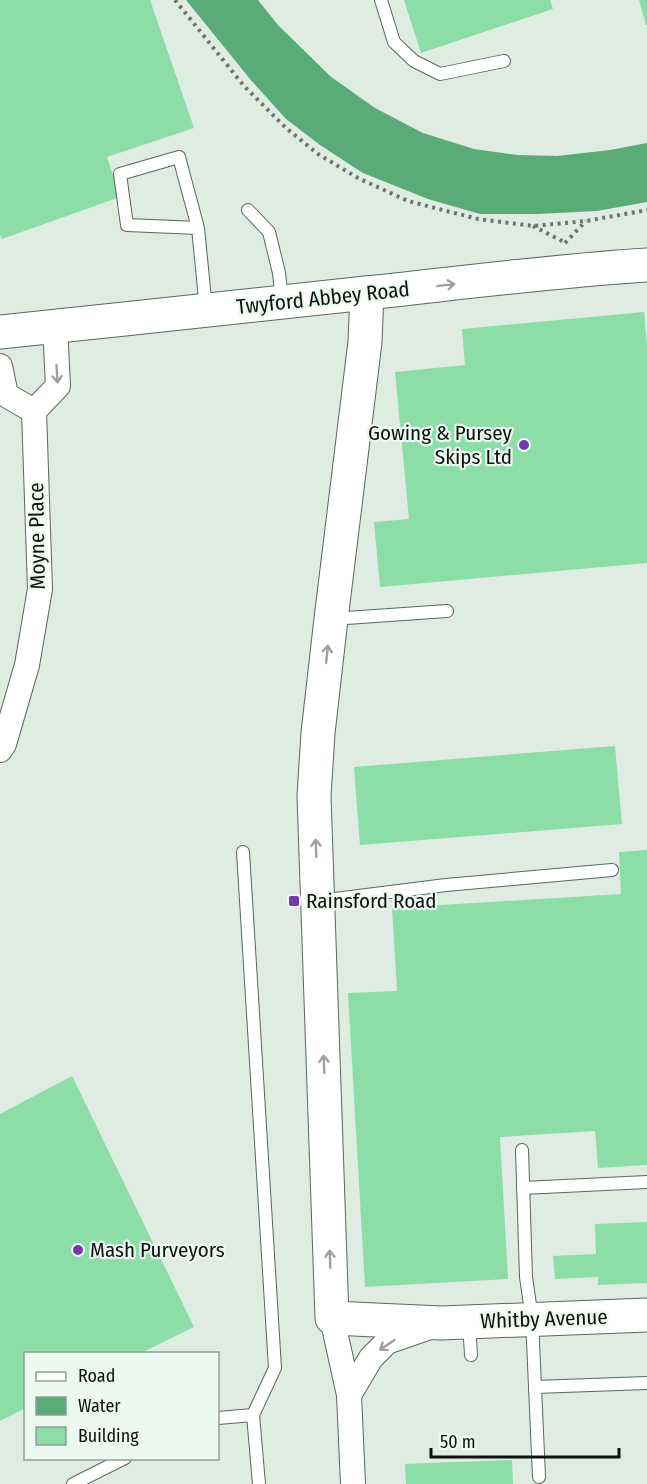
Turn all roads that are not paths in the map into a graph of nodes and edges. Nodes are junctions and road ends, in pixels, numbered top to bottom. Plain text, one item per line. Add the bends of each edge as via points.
1 (381, 0) edge
2 (504, 61) dead end
3 (248, 210) dead end
4 (198, 228) junction
5 (647, 265) edge
6 (367, 293) junction
7 (282, 302) junction
8 (207, 310) junction
9 (55, 326) junction
10 (0, 332) edge
11 (0, 366) edge
12 (34, 411) junction
13 (447, 611) dead end
14 (331, 619) junction
15 (0, 750) edge
16 (243, 852) dead end
17 (612, 870) dead end
18 (318, 901) junction
19 (522, 1150) dead end
20 (647, 1182) edge
21 (523, 1188) junction
22 (647, 1315) edge
23 (332, 1318) junction
24 (532, 1319) junction
25 (455, 1322) junction
26 (471, 1355) dead end
27 (647, 1383) edge
28 (536, 1387) junction
29 (349, 1395) junction
30 (253, 1415) junction
31 (219, 1418) edge
32 (121, 1460) edge
33 (539, 1477) dead end
34 (73, 1484) edge
35 (259, 1484) edge
36 (353, 1484) edge

1 - 2 lane via 394,42 414,61 440,74
3 - 7 lane via 269,232
4 - 4 lane via 127,225 120,174 179,158
4 - 8 lane
6 -> 5 street, Twyford Abbey Road
6 - 7 street, Twyford Abbey Road
6 - 14 street via 365,342
7 - 8 street, Twyford Abbey Road
8 - 9 street, Twyford Abbey Road
9 - 10 street, Twyford Abbey Road
9 -> 12 street via 58,386
11 - 12 street via 6,395
12 - 15 street, Moyne Place via 40,588 27,665
13 - 14 lane
18 -> 14 street via 314,796
16 - 30 lane via 275,1368
17 - 18 lane
23 -> 18 street
19 - 21 lane
20 - 21 lane
21 - 24 lane via 526,1277
22 - 24 street, Whitby Avenue
23 - 25 street, Whitby Avenue
23 - 29 street
24 - 25 street, Whitby Avenue
24 - 28 lane
25 - 26 lane
25 -> 29 street, Whitby Avenue via 387,1342 371,1358
27 - 28 lane
28 - 33 lane
29 - 36 street
30 - 31 lane
30 - 35 lane
32 - 34 lane

